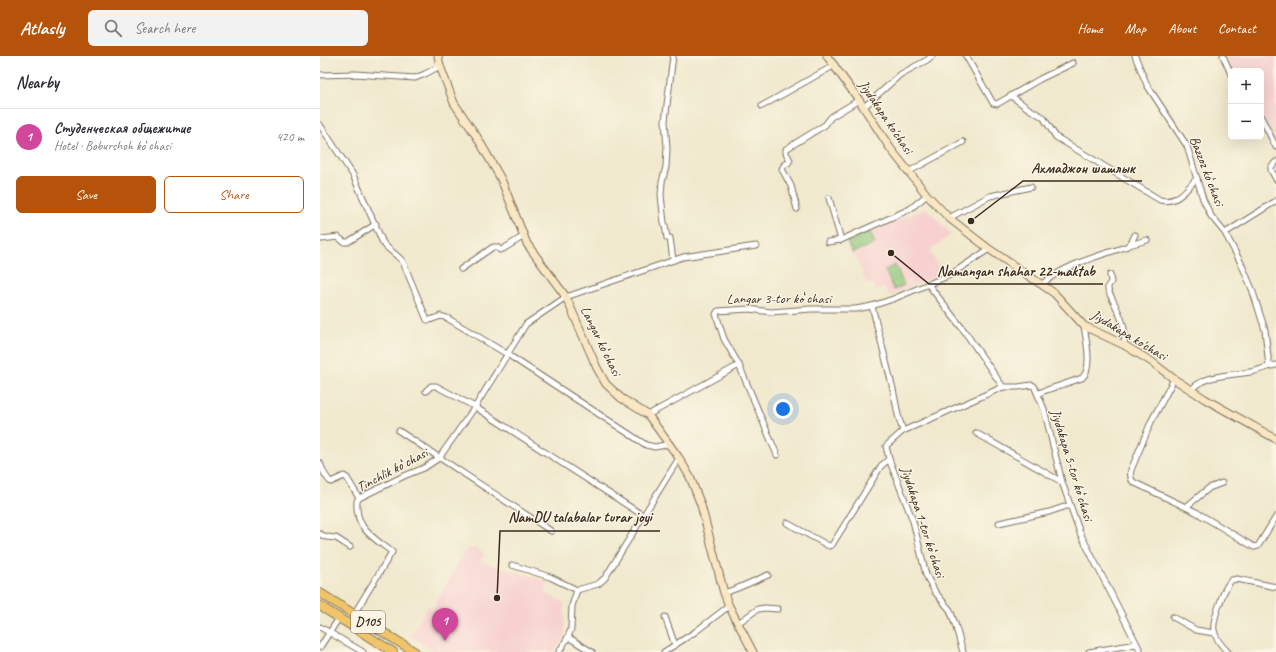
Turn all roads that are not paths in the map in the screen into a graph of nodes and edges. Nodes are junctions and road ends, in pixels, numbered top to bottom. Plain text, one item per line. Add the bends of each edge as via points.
1 (438, 56) edge
2 (673, 56) edge
3 (827, 56) edge
4 (932, 56) edge
5 (966, 56) edge
6 (1135, 56) edge
7 (1223, 56) edge
8 (1073, 63) dead end
9 (440, 66) junction
10 (835, 66) junction
11 (1228, 68) edge
12 (320, 75) edge
13 (1011, 96) junction
14 (860, 100) junction
15 (762, 106) dead end
16 (864, 107) junction
17 (1264, 123) edge
18 (320, 124) edge
19 (963, 142) dead end
20 (1276, 147) edge
21 (1276, 162) edge
22 (908, 172) junction
23 (1197, 178) junction
24 (1276, 179) edge
25 (1031, 187) dead end
26 (927, 195) junction
27 (829, 198) dead end
28 (1276, 202) edge
29 (797, 209) dead end
30 (949, 218) junction
31 (376, 224) junction
32 (1225, 233) junction
33 (1135, 235) dead end
34 (524, 236) junction
35 (322, 239) dead end
36 (841, 240) junction
37 (1146, 240) dead end
38 (828, 242) dead end
39 (756, 246) dead end
40 (1128, 246) junction
41 (990, 249) junction
42 (673, 260) junction
43 (461, 269) dead end
44 (1110, 275) dead end
45 (928, 284) junction
46 (1042, 284) junction
47 (566, 297) junction
48 (872, 306) junction
49 (1084, 326) junction
50 (1124, 345) junction
51 (507, 354) junction
52 (739, 365) junction
53 (1276, 365) edge
54 (1269, 366) junction
55 (1174, 379) junction
56 (1003, 387) junction
57 (426, 390) dead end
58 (1191, 390) junction
59 (1038, 395) junction
60 (475, 407) junction
61 (648, 415) junction
62 (399, 431) dead end
63 (903, 431) junction
64 (976, 432) dead end
65 (1276, 439) edge
66 (670, 444) junction
67 (777, 455) dead end
68 (439, 458) junction
69 (679, 458) junction
70 (889, 459) junction
71 (320, 463) edge
72 (1062, 482) junction
73 (1222, 483) dead end
74 (359, 498) junction
75 (1070, 505) junction
76 (1186, 507) junction
77 (644, 516) junction
78 (1276, 517) edge
79 (786, 523) dead end
80 (999, 523) dead end
81 (551, 531) dead end
82 (320, 534) edge
83 (350, 547) dead end
84 (512, 565) dead end
85 (768, 575) dead end
86 (1276, 587) edge
87 (577, 590) junction
88 (320, 593) edge
89 (724, 593) junction
90 (320, 606) edge
91 (729, 606) junction
92 (778, 609) dead end
93 (354, 614) junction
94 (665, 617) dead end
95 (1173, 617) dead end
96 (339, 618) junction
97 (738, 622) junction
98 (320, 627) edge
99 (330, 633) junction
100 (1214, 633) junction
101 (568, 637) junction
102 (1136, 644) junction
103 (675, 646) junction
104 (320, 647) edge
105 (363, 652) edge
106 (393, 652) edge
107 (415, 652) edge
108 (559, 652) edge
109 (592, 652) edge
110 (664, 652) edge
111 (753, 652) edge
112 (962, 652) edge
113 (1089, 652) edge
114 (1141, 652) edge
115 (1228, 652) edge

1 - 9 street, Langar koʻchasi
2 - 42 street via 665,121 666,167 661,194 664,223 667,238 670,238
3 - 10 street, Jiydakapa ko'chasi
4 - 16 street via 901,74
5 - 13 street via 993,103 997,104
6 - 23 street, Bazzoz koʻchasi via 1147,85 1187,146
7 - 11 street
8 - 13 street
9 - 12 street via 415,78 355,74
9 - 34 street, Langar koʻchasi via 454,103 501,179
10 - 14 street, Jiydakapa ko'chasi
10 - 15 street
13 - 23 street via 1043,117 1056,137 1160,200 1174,200
14 - 16 street, Jiydakapa ko'chasi
14 - 29 street via 786,149 790,160 782,169 791,186
16 - 22 street, Jiydakapa ko'chasi
17 - 20 street
18 - 31 street via 354,175
19 - 22 street
21 - 24 street via 1271,170
22 - 26 street, Jiydakapa ko'chasi
23 - 32 street, Bazzoz koʻchasi via 1211,216
25 - 30 street via 990,196
26 - 30 street, Jiydakapa ko'chasi
26 - 36 street via 910,209
27 - 36 street
28 - 32 street
30 - 41 street, Jiydakapa ko'chasi
31 - 35 street via 348,242 338,237
31 - 51 street via 386,248 403,262 427,320 441,316 447,318
32 - 54 street, Bazzoz koʻchasi via 1241,263 1259,311 1265,330
33 - 40 street
34 - 43 street via 503,249 493,247
34 - 47 street, Langar koʻchasi via 527,244
36 - 38 street
37 - 40 street
39 - 42 street, Tinchlik koʻchasi
40 - 46 street via 1070,267
41 - 45 street, Langar 3-tor koʻchasi via 950,275
41 - 46 street, Jiydakapa ko'chasi
42 - 47 street, Tinchlik koʻchasi
44 - 50 street via 1108,290 1121,316 1125,333
45 - 48 street, Langar 3-tor koʻchasi
45 - 56 street
46 - 49 street, Jiydakapa ko'chasi via 1054,293
47 - 51 street, Tinchlik koʻchasi via 526,324
47 - 61 street, Langar koʻchasi via 606,384 621,398
48 - 52 street, Langar 3-tor koʻchasi via 856,309 771,312 749,309 718,311 716,314 724,339
48 - 63 street
49 - 50 street, Jiydakapa ko'chasi
49 - 59 street, Jiydakapa 5-tor koʻchasi via 1088,357 1085,375
50 - 55 street, Jiydakapa ko'chasi
51 - 60 street, Tinchlik koʻchasi
51 - 66 street via 646,445 655,447
52 - 61 street
52 - 67 street
53 - 54 street
54 - 58 street via 1208,379 1196,384
55 - 58 street, Jiydakapa ko'chasi
55 - 76 street via 1150,422 1130,477 1133,482
56 - 59 street, Jiydakapa 1-tor koʻchasi via 1032,385
56 - 63 street, Jiydakapa 1-tor koʻchasi
57 - 60 street via 436,386
58 - 65 street, Jiydakapa ko'chasi
59 - 72 street, Jiydakapa 5-tor koʻchasi via 1044,409
60 - 68 street, Tinchlik koʻchasi
60 - 77 street
61 - 66 street, Langar koʻchasi
62 - 68 street
63 - 70 street, Jiydakapa 1-tor koʻchasi via 886,446
64 - 72 street
66 - 69 street, Langar koʻchasi
68 - 74 street, Tinchlik koʻchasi via 424,468
68 - 81 street
69 - 77 street
69 - 89 street, Langar koʻchasi via 701,505
70 - 79 street via 881,466 832,545 829,546
70 - 112 street, Jiydakapa 1-tor koʻchasi via 913,521 926,576 950,610
71 - 74 street via 329,481 344,476
72 - 75 street, Jiydakapa 5-tor koʻchasi
73 - 76 street via 1209,488
74 - 93 street, Tinchlik koʻchasi via 358,516 367,533 392,552
75 - 80 street
75 - 102 street, Jiydakapa 5-tor koʻchasi via 1080,533
76 - 78 street via 1256,547
77 - 87 street via 605,578 598,584
82 - 83 street via 336,538
84 - 87 street via 550,577
85 - 89 street
86 - 100 street via 1232,580 1226,586 1214,616
87 - 101 street
88 - 93 main road, D105
89 - 91 street, Langar koʻchasi
90 - 96 main road, D105
91 - 97 street, Langar koʻchasi
91 - 103 street
92 - 97 street via 758,609
93 - 107 main road, D105
94 - 103 street
95 - 100 street via 1190,628
96 - 99 street
96 - 106 main road, D105
97 - 111 street, Langar koʻchasi
98 - 99 street
99 - 104 street
99 - 105 street
100 - 115 street via 1216,640
101 - 108 street
101 - 109 street
102 - 113 street
102 - 114 street, Jiydakapa 5-tor koʻchasi
103 - 110 street

